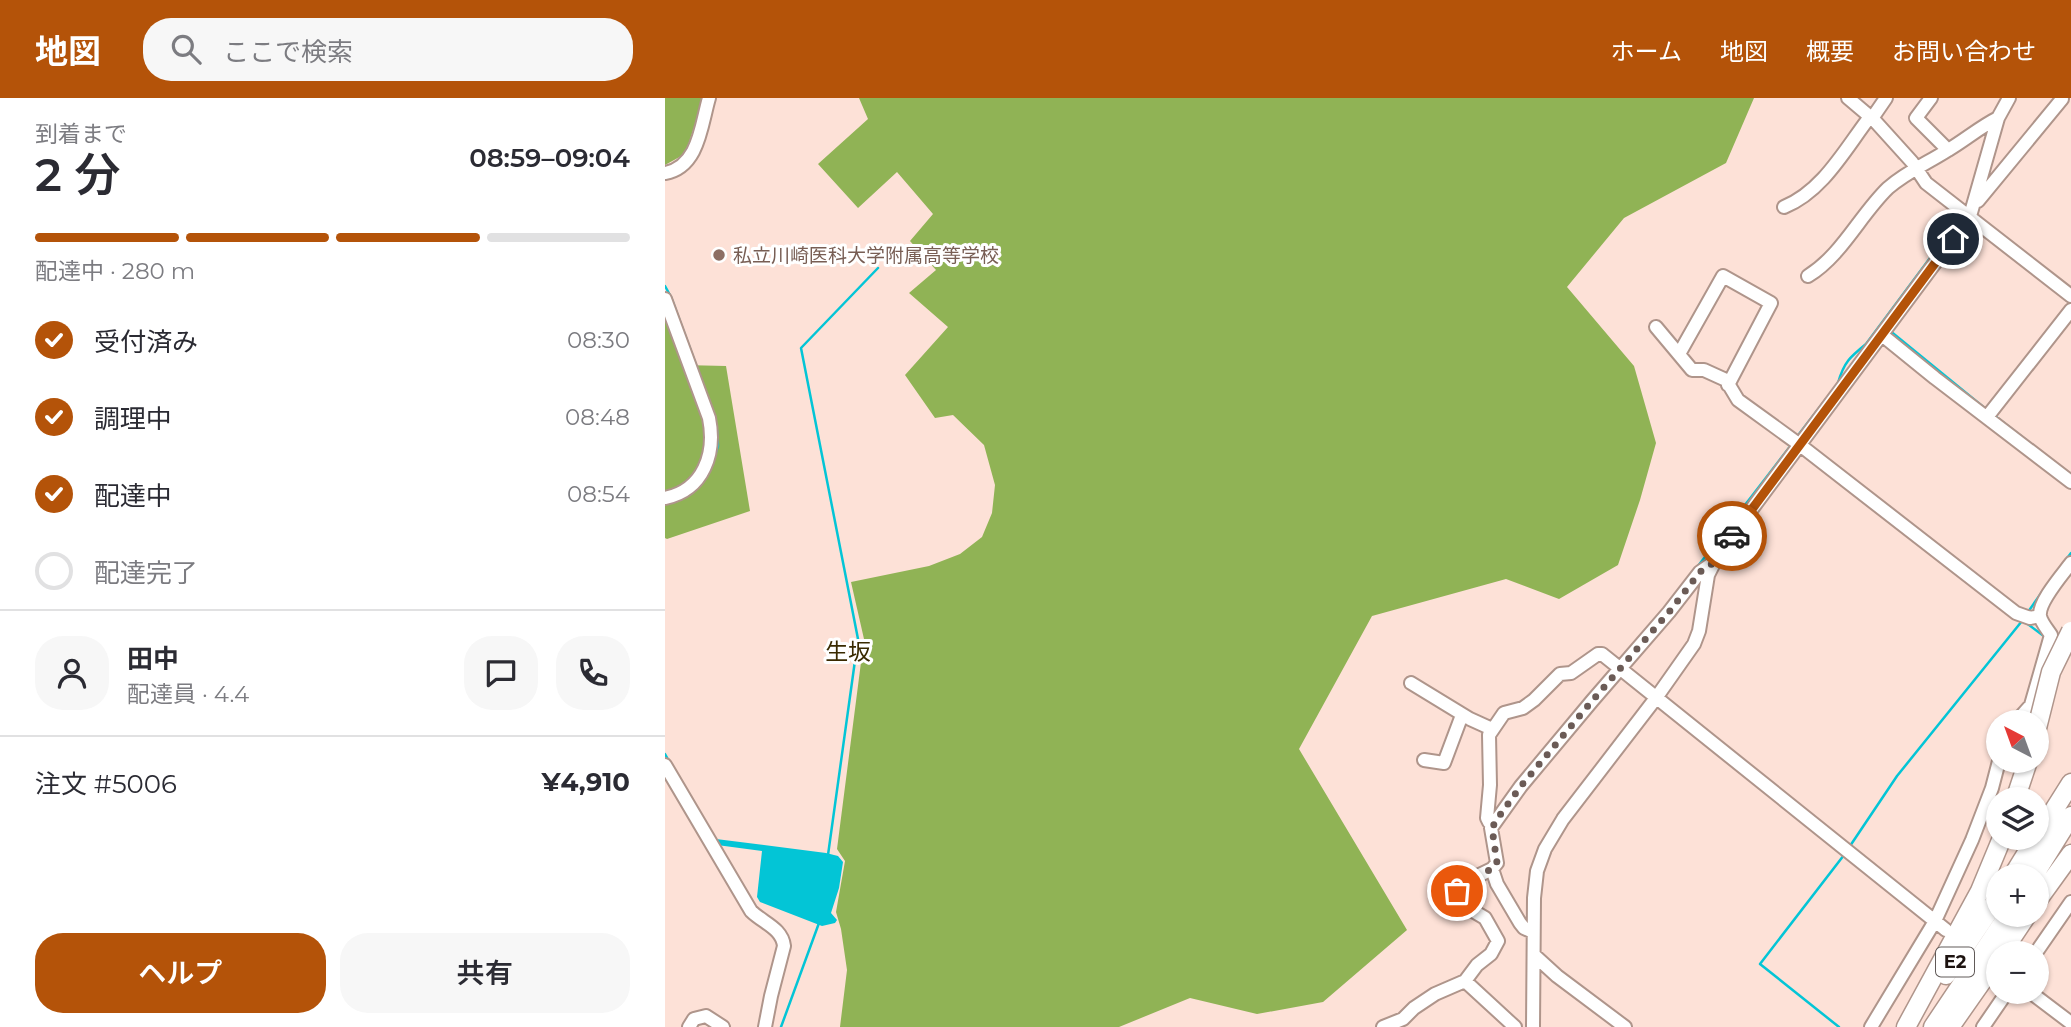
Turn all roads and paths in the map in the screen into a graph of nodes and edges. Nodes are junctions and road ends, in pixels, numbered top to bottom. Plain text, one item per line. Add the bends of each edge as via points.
1 (709, 98) edge
2 (1848, 98) edge
3 (1886, 98) edge
4 (1931, 98) edge
5 (2009, 98) edge
6 (2062, 98) edge
7 (2071, 105) edge
8 (1871, 118) junction
9 (1998, 118) junction
10 (1948, 150) junction
11 (1915, 168) junction
12 (665, 173) edge
13 (1975, 203) junction
14 (1784, 207) dead end
15 (1970, 216) junction
16 (1808, 276) dead end
17 (2071, 296) edge
18 (665, 299) edge
19 (2071, 310) edge
20 (1656, 327) dead end
21 (1885, 331) junction
22 (1679, 354) junction
23 (1728, 385) junction
24 (1989, 414) junction
25 (1796, 442) junction
26 (2071, 482) edge
27 (665, 498) edge
28 (1713, 563) junction
29 (2071, 563) edge
30 (2030, 616) junction
31 (2071, 631) edge
32 (2051, 635) junction
33 (2071, 650) edge
34 (1620, 667) junction
35 (1411, 683) dead end
36 (1656, 698) junction
37 (2027, 710) edge
38 (2041, 710) edge
39 (1462, 715) junction
40 (1492, 729) junction
41 (1424, 760) dead end
42 (665, 765) edge
43 (1996, 774) edge
44 (2071, 783) edge
45 (665, 790) edge
46 (680, 794) junction
47 (2071, 817) edge
48 (2049, 819) edge
49 (1492, 824) junction
50 (1996, 850) edge
51 (2071, 854) edge
52 (2041, 864) edge
53 (1494, 867) junction
54 (2049, 884) edge
55 (2071, 902) edge
56 (1986, 916) edge
57 (1935, 921) junction
58 (2000, 927) edge
59 (1946, 930) dead end
60 (1533, 932) junction
61 (2044, 941) edge
62 (1534, 955) junction
63 (1986, 975) edge
64 (1465, 981) junction
65 (1999, 1004) edge
66 (2046, 1004) edge
67 (2071, 1023) edge
68 (689, 1027) edge
69 (723, 1027) edge
70 (765, 1027) edge
71 (1383, 1027) edge
72 (1515, 1027) edge
73 (1533, 1027) edge
74 (1625, 1027) edge
75 (1871, 1027) edge
76 (1909, 1027) edge
77 (1933, 1027) edge
78 (1950, 1027) edge
79 (1983, 1027) edge

1 - 12 street via 693,153 680,167
2 - 8 street
3 - 8 street
4 - 10 street via 1916,118
5 - 9 street
6 - 7 street
6 - 13 street
8 - 11 street
8 - 14 street via 1819,183
9 - 10 street
9 - 13 street
10 - 11 street
11 - 15 street via 1926,183
11 - 16 street via 1886,190 1845,241
13 - 15 street
15 - 17 street
15 - 21 street
18 - 27 street via 712,433 699,478 688,490
19 - 24 street
20 - 22 street
21 - 24 street
21 - 25 street
22 - 23 street via 1692,370 1704,370
22 - 23 street via 1724,276 1771,303
23 - 25 street via 1738,400
24 - 26 street
25 - 28 street
25 - 30 street via 2016,614
28 - 34 street via 1700,572
28 - 36 street via 1694,644
29 - 30 street via 2040,609
30 - 32 street
31 - 38 highway, bridge via 2051,672
32 - 33 street
32 - 37 street
34 - 36 street
34 - 40 street via 1598,654 1571,673 1560,674 1523,708 1504,713
34 - 49 street
35 - 39 street
36 - 57 street
36 - 60 street via 1552,835 1537,871
39 - 40 street
39 - 41 street via 1444,763
40 - 49 street via 1487,818
42 - 46 street
43 - 57 street
44 - 48 highway
45 - 46 street
46 - 70 street via 751,911 783,939
47 - 52 highway
49 - 53 street
50 - 76 highway via 1980,891
51 - 54 highway
53 - 60 street via 1496,884 1520,923
53 - 64 street via 1464,883 1453,899 1485,918 1498,941
55 - 61 street
56 - 76 highway, E2
57 - 59 street
57 - 75 street
58 - 77 highway, E2
60 - 62 street
62 - 73 street
62 - 74 street
63 - 78 highway
64 - 71 street
64 - 72 street
65 - 79 street
66 - 67 street
68 - 69 street via 694,1019 706,1016

